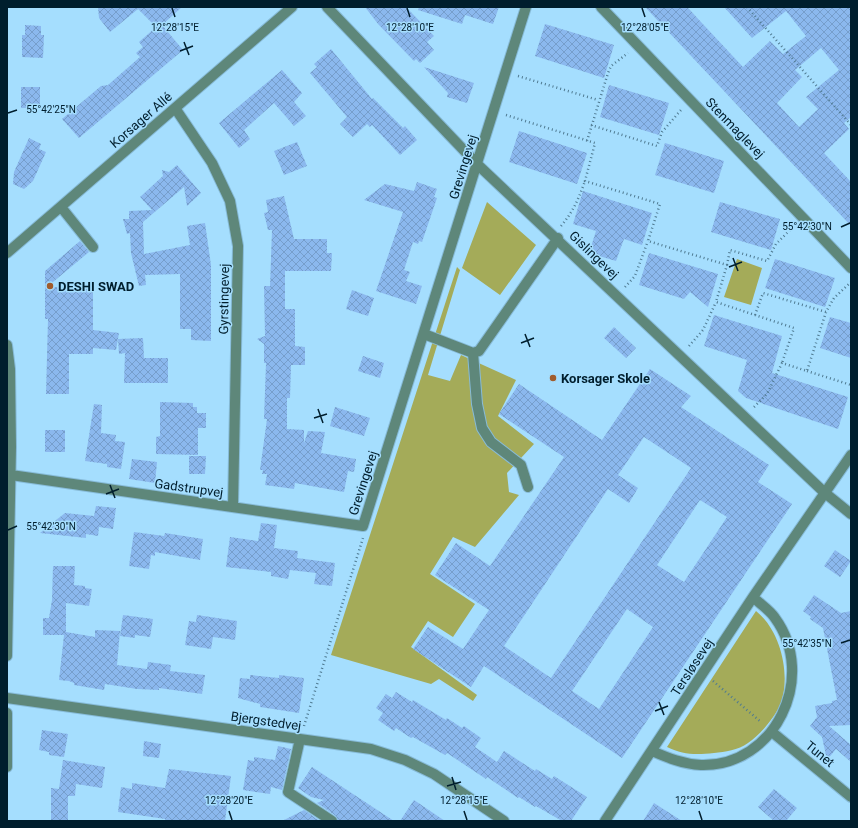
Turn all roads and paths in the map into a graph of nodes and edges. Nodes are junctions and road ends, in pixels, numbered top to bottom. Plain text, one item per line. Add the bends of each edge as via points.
1 (292, 7) edge
2 (327, 7) edge
3 (526, 7) edge
4 (601, 7) edge
5 (747, 7) edge
6 (637, 44) junction
7 (506, 72) junction
8 (689, 99) junction
9 (598, 100) junction
10 (175, 108) junction
11 (494, 111) junction
12 (591, 125) junction
13 (851, 125) edge
14 (587, 141) junction
15 (478, 164) junction
16 (585, 181) junction
17 (60, 206) junction
18 (803, 218) junction
19 (556, 236) junction
20 (648, 241) junction
21 (93, 247) dead end
22 (7, 253) edge
23 (726, 265) junction
24 (851, 268) edge
25 (851, 282) edge
26 (618, 295) junction
27 (716, 302) junction
28 (826, 312) junction
29 (755, 315) junction
30 (424, 334) junction
31 (7, 345) edge
32 (473, 353) junction
33 (680, 354) junction
34 (782, 363) junction
35 (806, 371) junction
36 (851, 385) edge
37 (745, 416) junction
38 (9, 447) edge
39 (851, 455) edge
40 (10, 475) junction
41 (528, 487) dead end
42 (825, 493) junction
43 (233, 508) junction
44 (851, 514) edge
45 (363, 526) junction
46 (8, 591) edge
47 (753, 597) junction
48 (7, 656) edge
49 (703, 673) junction
50 (7, 698) edge
51 (7, 713) edge
52 (772, 732) junction
53 (8, 738) edge
54 (300, 739) junction
55 (652, 751) junction
56 (7, 767) edge
57 (851, 797) edge
58 (332, 821) edge
59 (504, 821) edge
60 (606, 821) edge

1 - 10 street, Korsager Allé
2 - 15 street, Gislingevej
3 - 7 street, Grevingevej
4 - 6 street, Stenmaglevej
5 - 13 path
6 - 8 street, Stenmaglevej
6 - 9 path via 611,66
7 - 9 path
7 - 11 street, Grevingevej
8 - 12 path via 662,132 657,146
8 - 18 street, Stenmaglevej
9 - 12 path
10 - 17 street, Korsager Allé
10 - 43 street, Gyrstingevej via 212,163 230,201 238,246
11 - 14 path
11 - 15 street, Grevingevej
12 - 14 path
14 - 16 path via 595,143
15 - 19 street, Gislingevej
15 - 30 street, Grevingevej
16 - 19 path via 571,215
16 - 20 path via 660,204
17 - 21 street
17 - 22 street, Korsager Allé
18 - 23 path via 776,244 767,261 730,250
18 - 24 street, Stenmaglevej
19 - 26 street, Gislingevej
19 - 32 street via 479,351
20 - 23 path
20 - 26 path via 635,276
23 - 27 path
25 - 28 path via 834,298
26 - 33 street, Gislingevej
27 - 29 path
27 - 33 path via 703,330
28 - 29 path via 763,293
28 - 35 path
29 - 34 path via 794,328
30 - 32 street
30 - 45 street, Grevingevej
31 - 38 street via 10,369
32 - 41 street via 477,404 482,428 491,442 521,465
33 - 37 street, Gislingevej
34 - 35 path
34 - 37 path via 767,394
35 - 36 path
37 - 42 street, Gislingevej
38 - 40 street
39 - 42 street, Tersløsevej
40 - 43 street, Gadstrupvej
40 - 46 street
42 - 44 street, Gislingevej
42 - 47 street, Tersløsevej
43 - 45 street, Gadstrupvej
45 - 54 path via 364,538
46 - 48 street
47 - 49 street, Tersløsevej
47 - 52 street via 775,618 789,645 793,675 787,705
49 - 52 path
49 - 55 street, Tersløsevej
50 - 54 street, Bjergstedvej
51 - 53 street
52 - 55 street via 752,749 728,761 702,765 676,762
52 - 57 street, Tunet
53 - 56 street
54 - 58 street via 288,792
54 - 59 street, Bjergstedvej via 371,750 405,760 434,774
55 - 60 street, Tersløsevej

